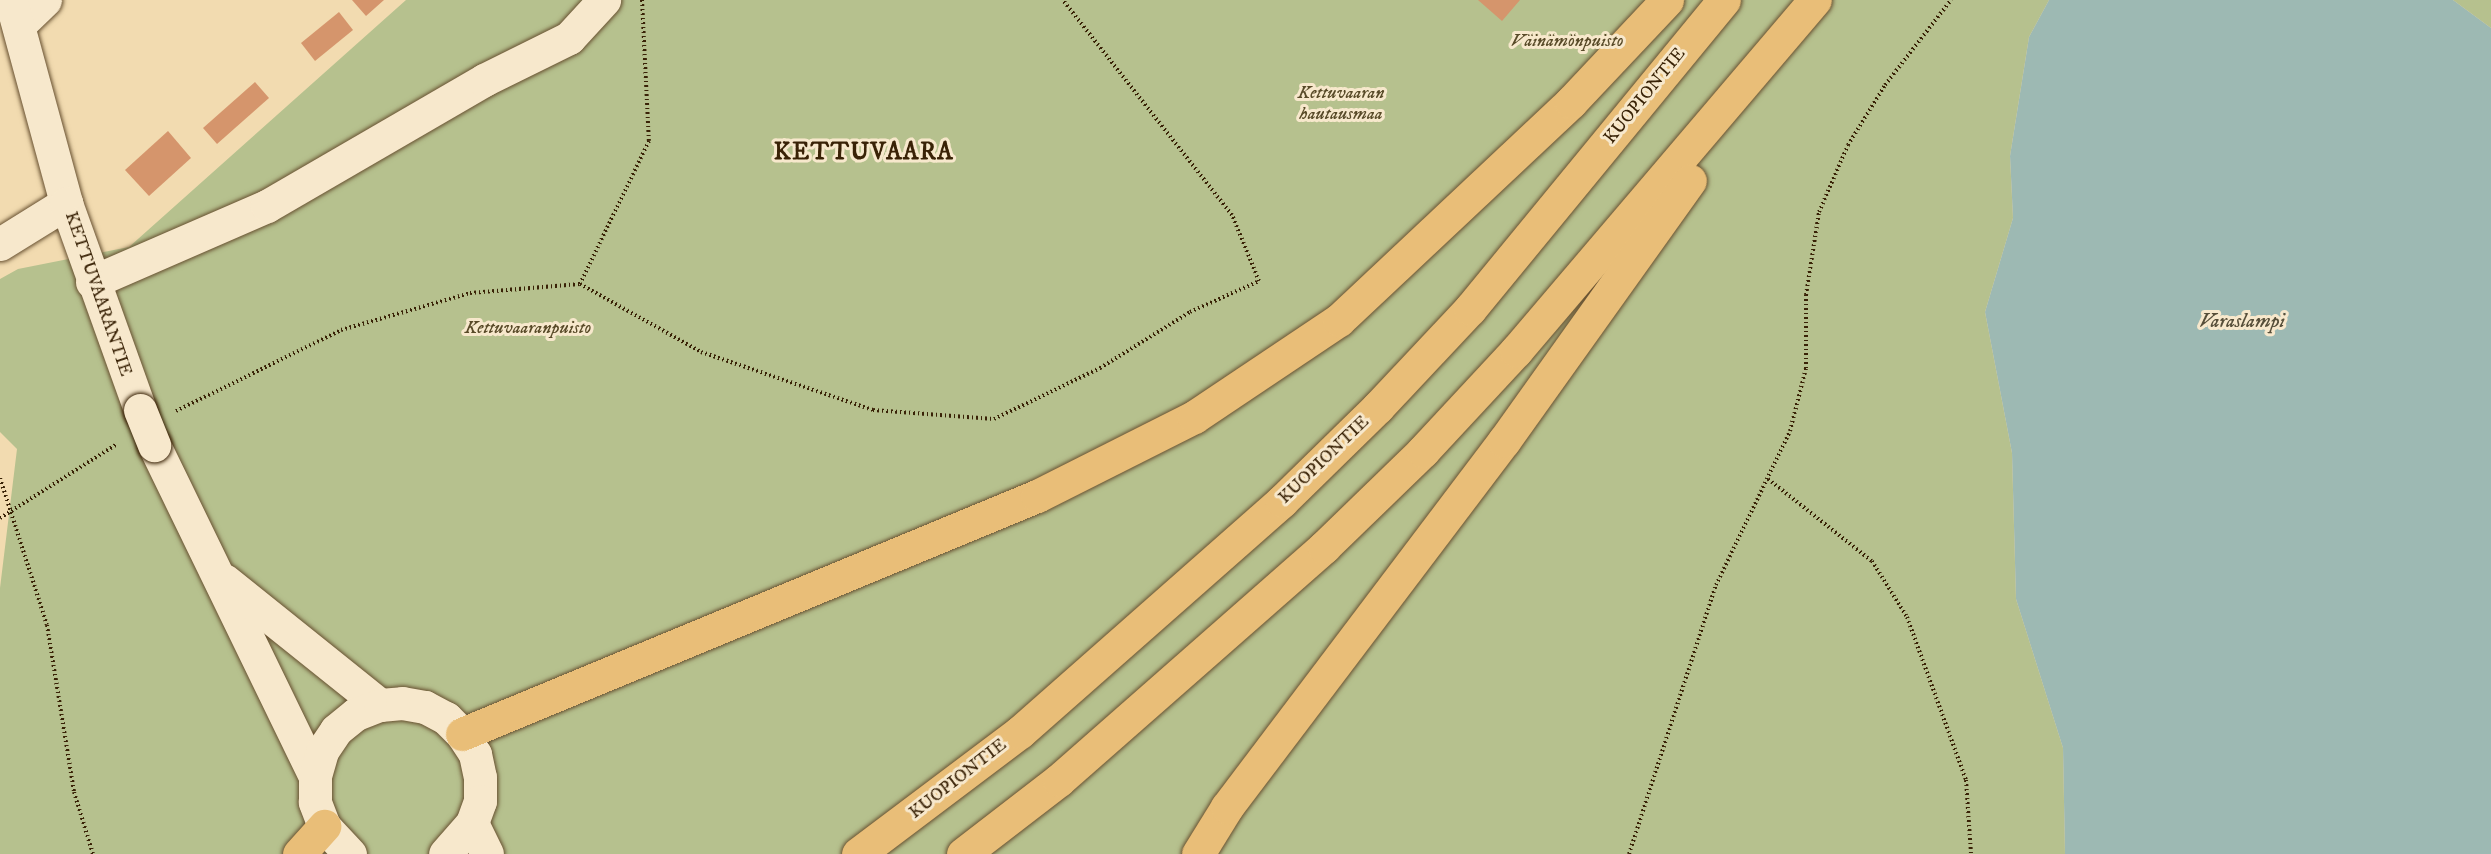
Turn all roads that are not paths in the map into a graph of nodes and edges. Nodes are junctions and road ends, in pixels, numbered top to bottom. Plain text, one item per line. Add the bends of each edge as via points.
1 (45, 0) edge
2 (604, 0) edge
3 (1667, 0) edge
4 (1724, 0) edge
5 (1817, 0) edge
6 (15, 13) edge
7 (66, 203) junction
8 (0, 244) edge
9 (92, 282) junction
10 (218, 575) junction
11 (380, 705) junction
12 (462, 734) junction
13 (315, 776) junction
14 (472, 824) junction
15 (324, 826) junction
16 (299, 854) edge
17 (350, 854) edge
18 (445, 854) edge
19 (488, 854) edge
20 (858, 854) edge
21 (963, 854) edge
22 (1198, 854) edge

1 - 6 street
2 - 9 street via 568,38 484,80 267,206
3 - 12 highway via 1571,102 1339,320 1194,417 1037,496
4 - 20 highway, KUOPIONTIE via 1470,309 1378,407 1282,501 1020,732
5 - 21 highway via 1524,343 1423,451 1324,547 1059,780
5 - 22 highway via 1504,441 1227,807
6 - 7 street, KETTUVAARANTIE
7 - 8 street
7 - 9 street, KETTUVAARANTIE
9 - 10 street, KETTUVAARANTIE, bridge via 154,412 154,445
10 - 11 street, KETTUVAARANTIE
10 - 13 street, KETTUVAARANTIE
11 - 12 street via 425,707 446,718
11 - 13 street via 356,714 336,730 322,751
12 - 14 street via 475,754 480,777 480,801
13 - 15 street via 315,802
14 - 18 street
14 - 19 street
15 - 16 highway
15 - 17 street

